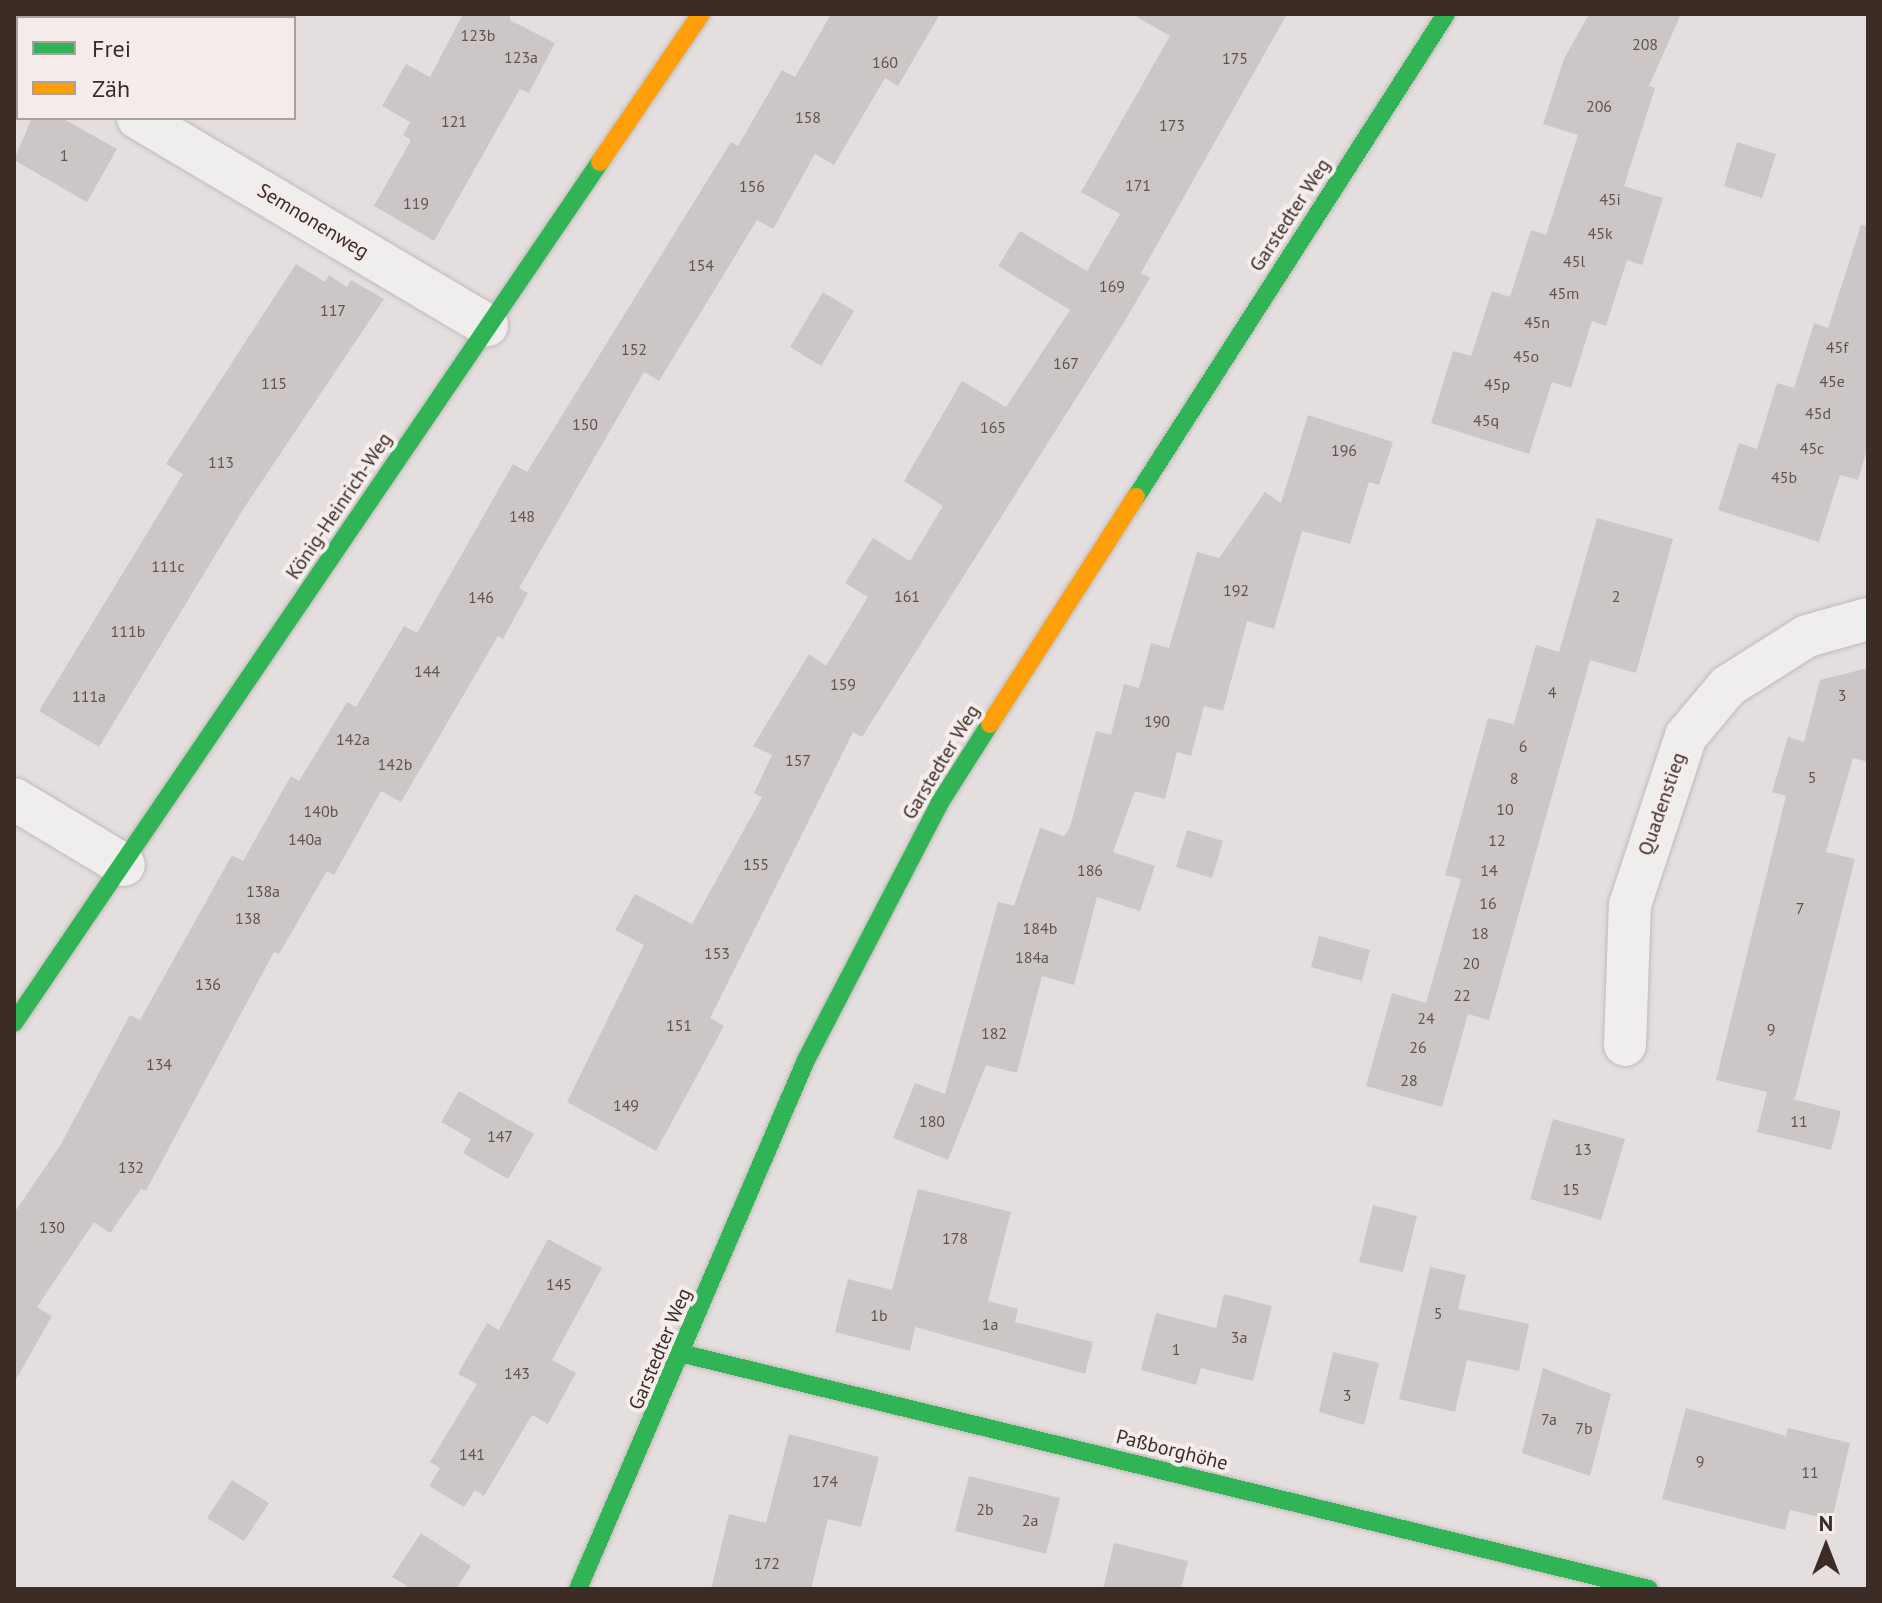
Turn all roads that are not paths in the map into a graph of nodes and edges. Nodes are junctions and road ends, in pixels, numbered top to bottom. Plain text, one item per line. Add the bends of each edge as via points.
1 (701, 14) edge
2 (1446, 14) edge
3 (141, 120) edge
4 (487, 325) junction
5 (1868, 619) edge
6 (14, 799) edge
7 (124, 865) junction
8 (14, 1023) edge
9 (1625, 1045) dead end
10 (684, 1354) junction
11 (578, 1589) edge
12 (1649, 1589) edge

1 - 4 street, König-Heinrich-Weg
2 - 10 street, Garstedter Weg via 939,804 806,1060
3 - 4 street, Semnonenweg
4 - 7 street, König-Heinrich-Weg
5 - 9 street, Quadenstieg via 1807,636 1741,678 1686,736 1630,905
6 - 7 street
7 - 8 street, König-Heinrich-Weg
10 - 11 street, Garstedter Weg
10 - 12 street, Paßborghöhe

